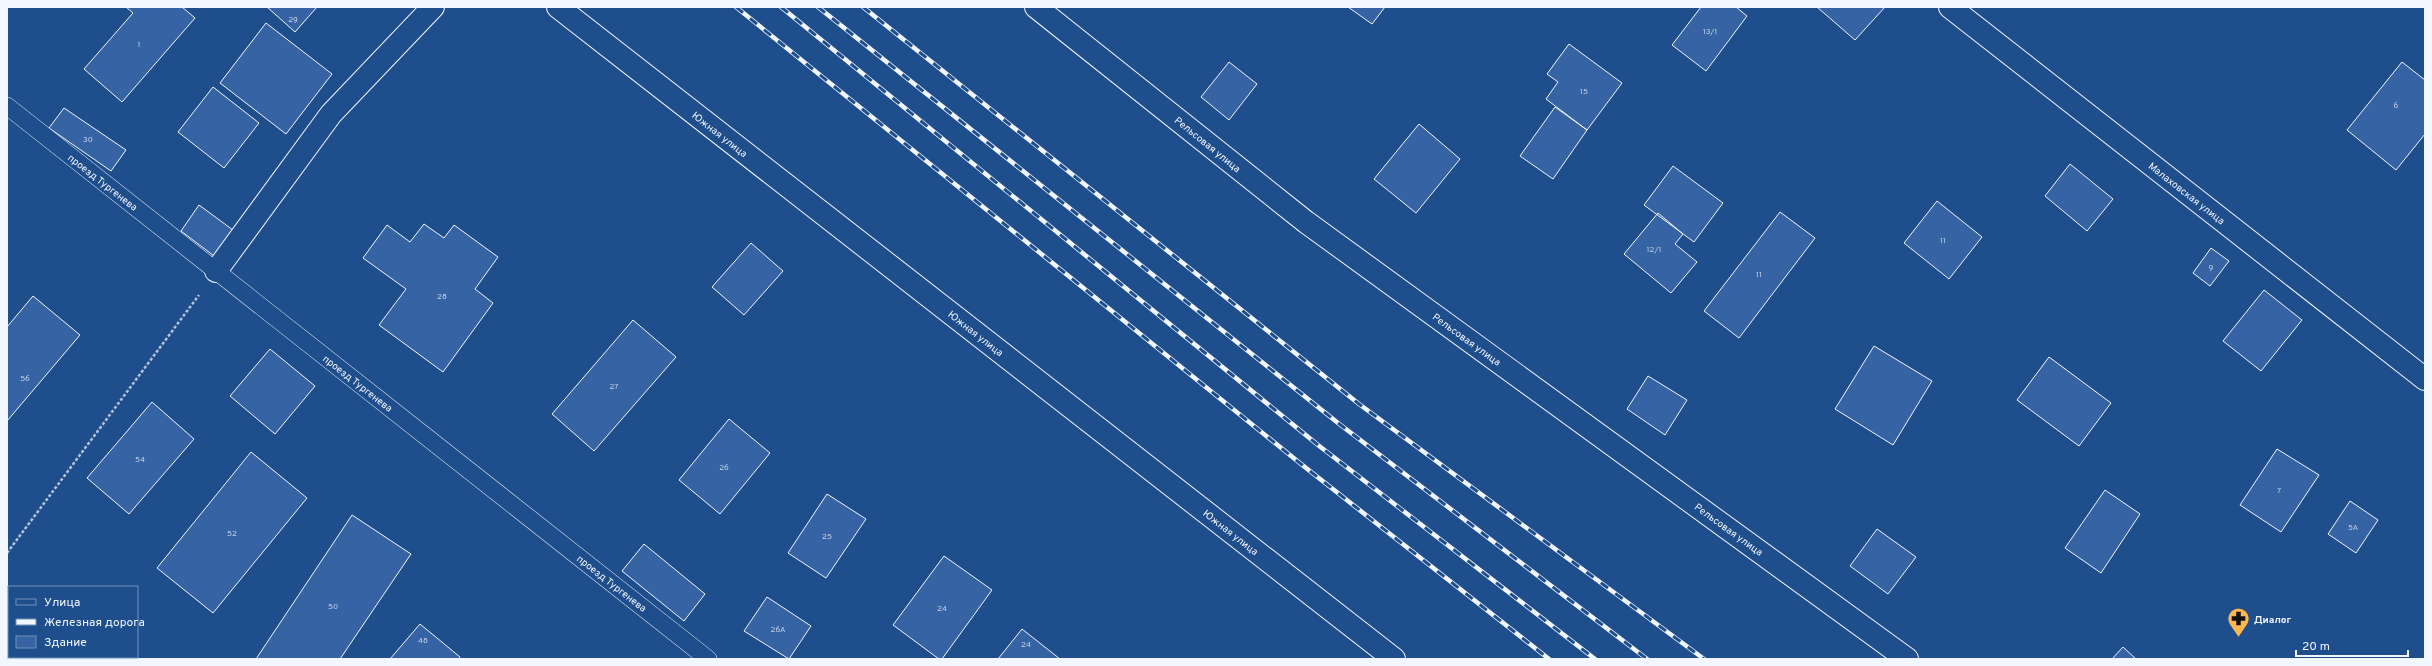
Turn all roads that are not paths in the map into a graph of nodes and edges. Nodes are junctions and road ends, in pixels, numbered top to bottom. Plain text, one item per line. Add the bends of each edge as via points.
1 (433, 7) edge
2 (558, 7) edge
3 (1036, 7) edge
4 (1961, 11) edge
5 (7, 106) edge
6 (216, 271) junction
7 (2425, 379) edge
8 (708, 659) edge
9 (1394, 659) edge
10 (1906, 659) edge

1 - 6 street via 331,114
2 - 9 street, Южная улица
3 - 10 street, Рельсовая улица via 1306,222
4 - 7 street, Малаховская улица
5 - 6 lane, проезд Тургенева
6 - 8 lane, проезд Тургенева

